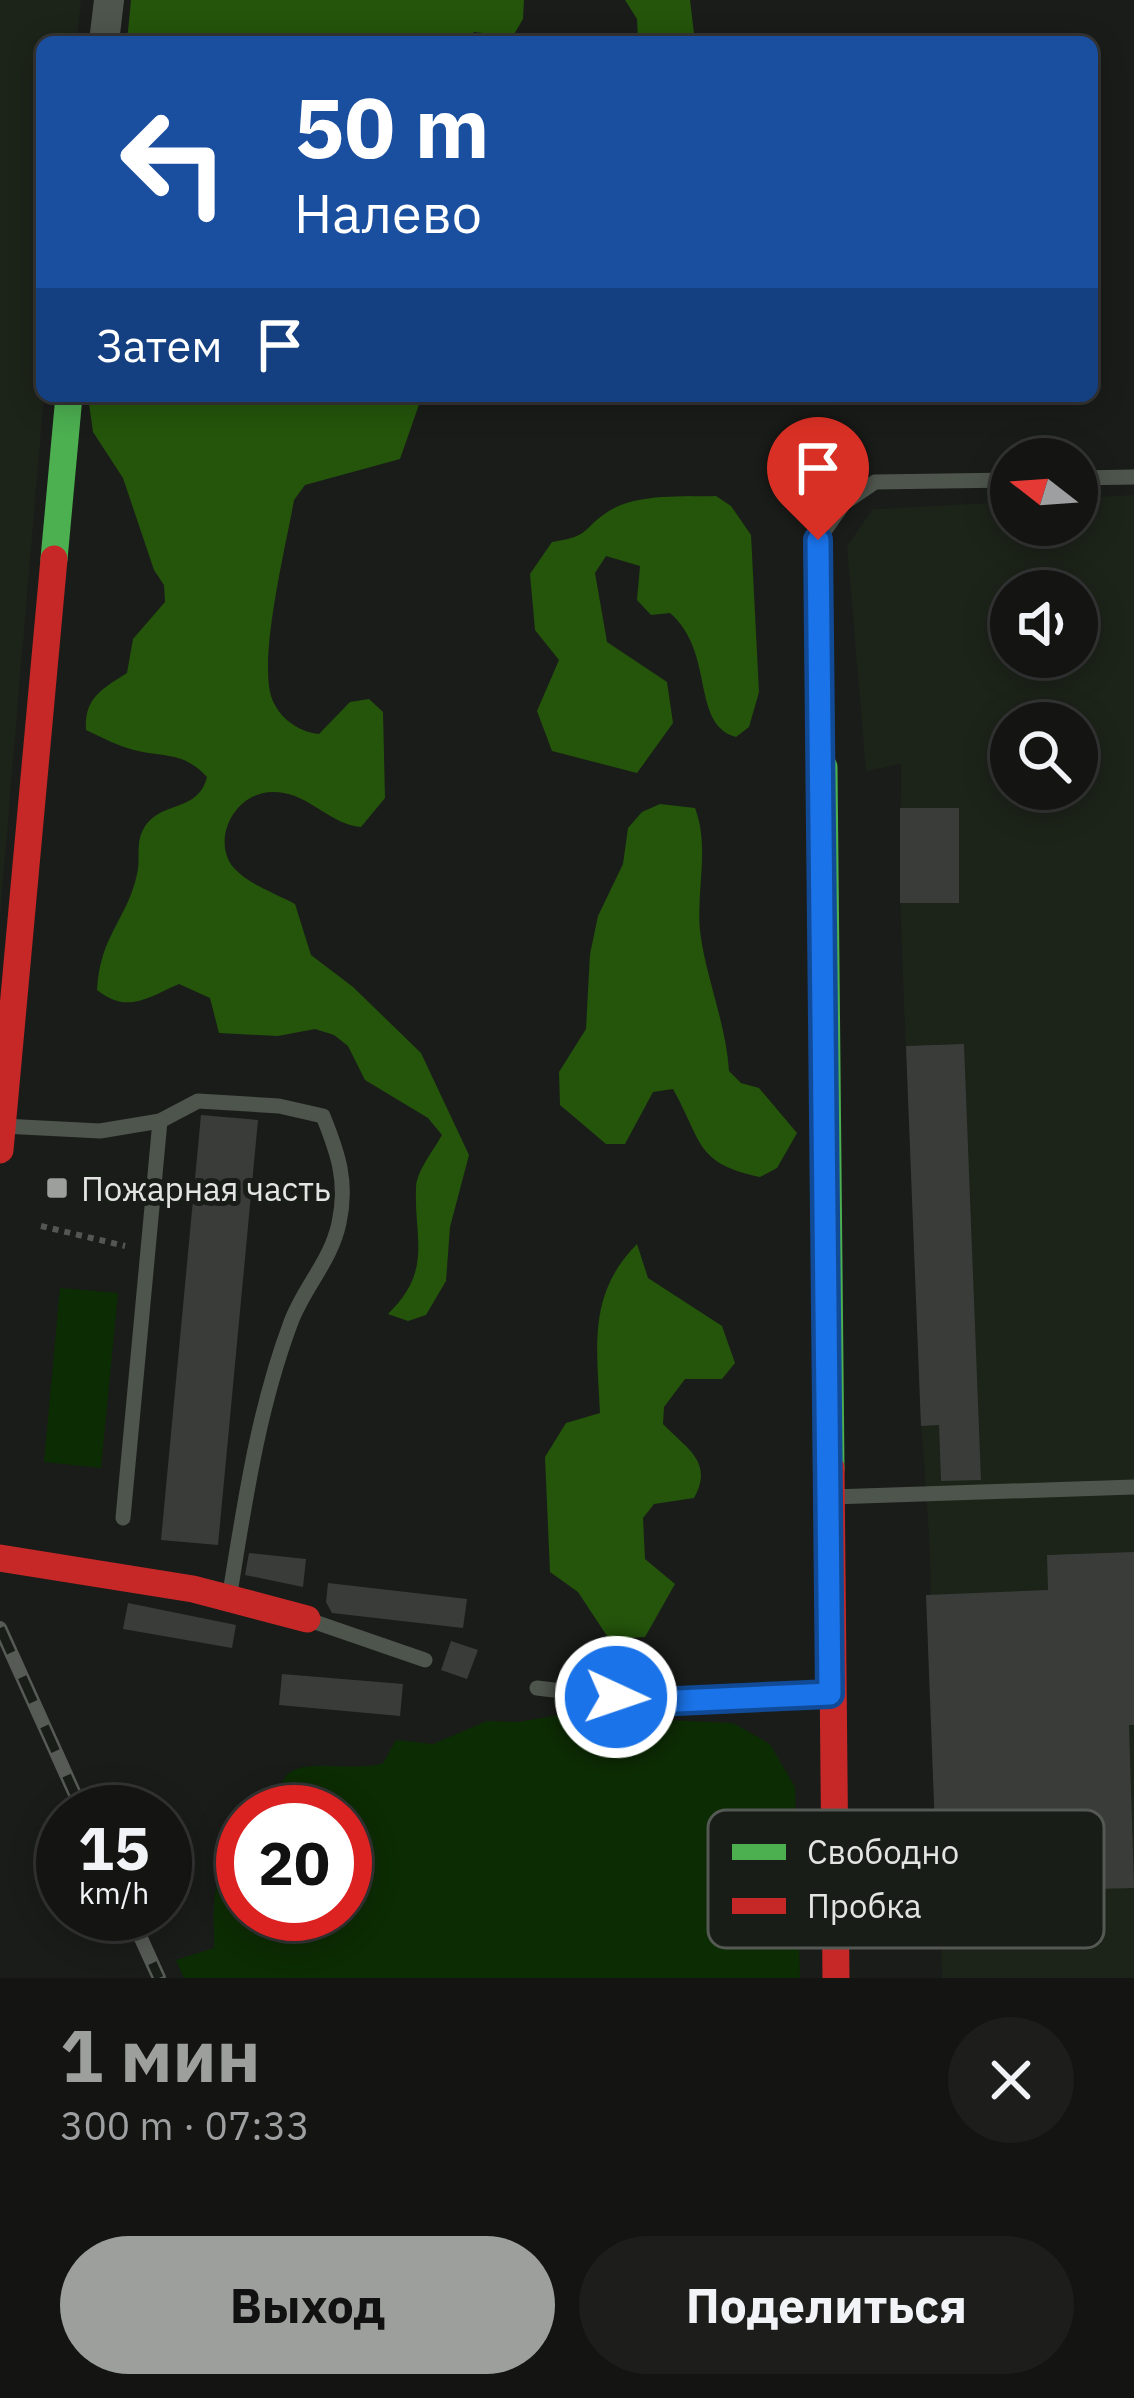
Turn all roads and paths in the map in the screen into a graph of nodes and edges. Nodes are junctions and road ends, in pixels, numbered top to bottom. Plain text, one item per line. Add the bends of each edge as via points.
1 (109, 0) edge
2 (105, 36) edge
3 (67, 402) edge
4 (1134, 477) edge
5 (1098, 478) edge
6 (990, 480) edge
7 (824, 767) joint
8 (160, 1120) junction
9 (1, 1138) edge
10 (40, 1226) dead end
11 (148, 1251) junction
12 (1134, 1487) edge
13 (829, 1497) junction
14 (123, 1519) dead end
15 (0, 1558) edge
16 (230, 1596) junction
17 (307, 1619) joint
18 (425, 1660) dead end
19 (537, 1688) dead end
20 (830, 1694) junction
21 (832, 1810) edge
22 (835, 1948) edge
23 (836, 1978) edge

1 - 2 street
3 - 9 street
4 - 5 lane
6 - 7 lane via 874,482 844,502 818,540
7 - 13 street
8 - 9 lane
8 - 11 lane
8 - 16 lane via 198,1101 323,1116 344,1171 325,1268 292,1317 254,1443
10 - 11 path
11 - 14 lane
12 - 13 lane
13 - 20 street
15 - 16 street
16 - 17 street
17 - 18 lane
19 - 20 lane via 655,1702
20 - 21 street
22 - 23 street

